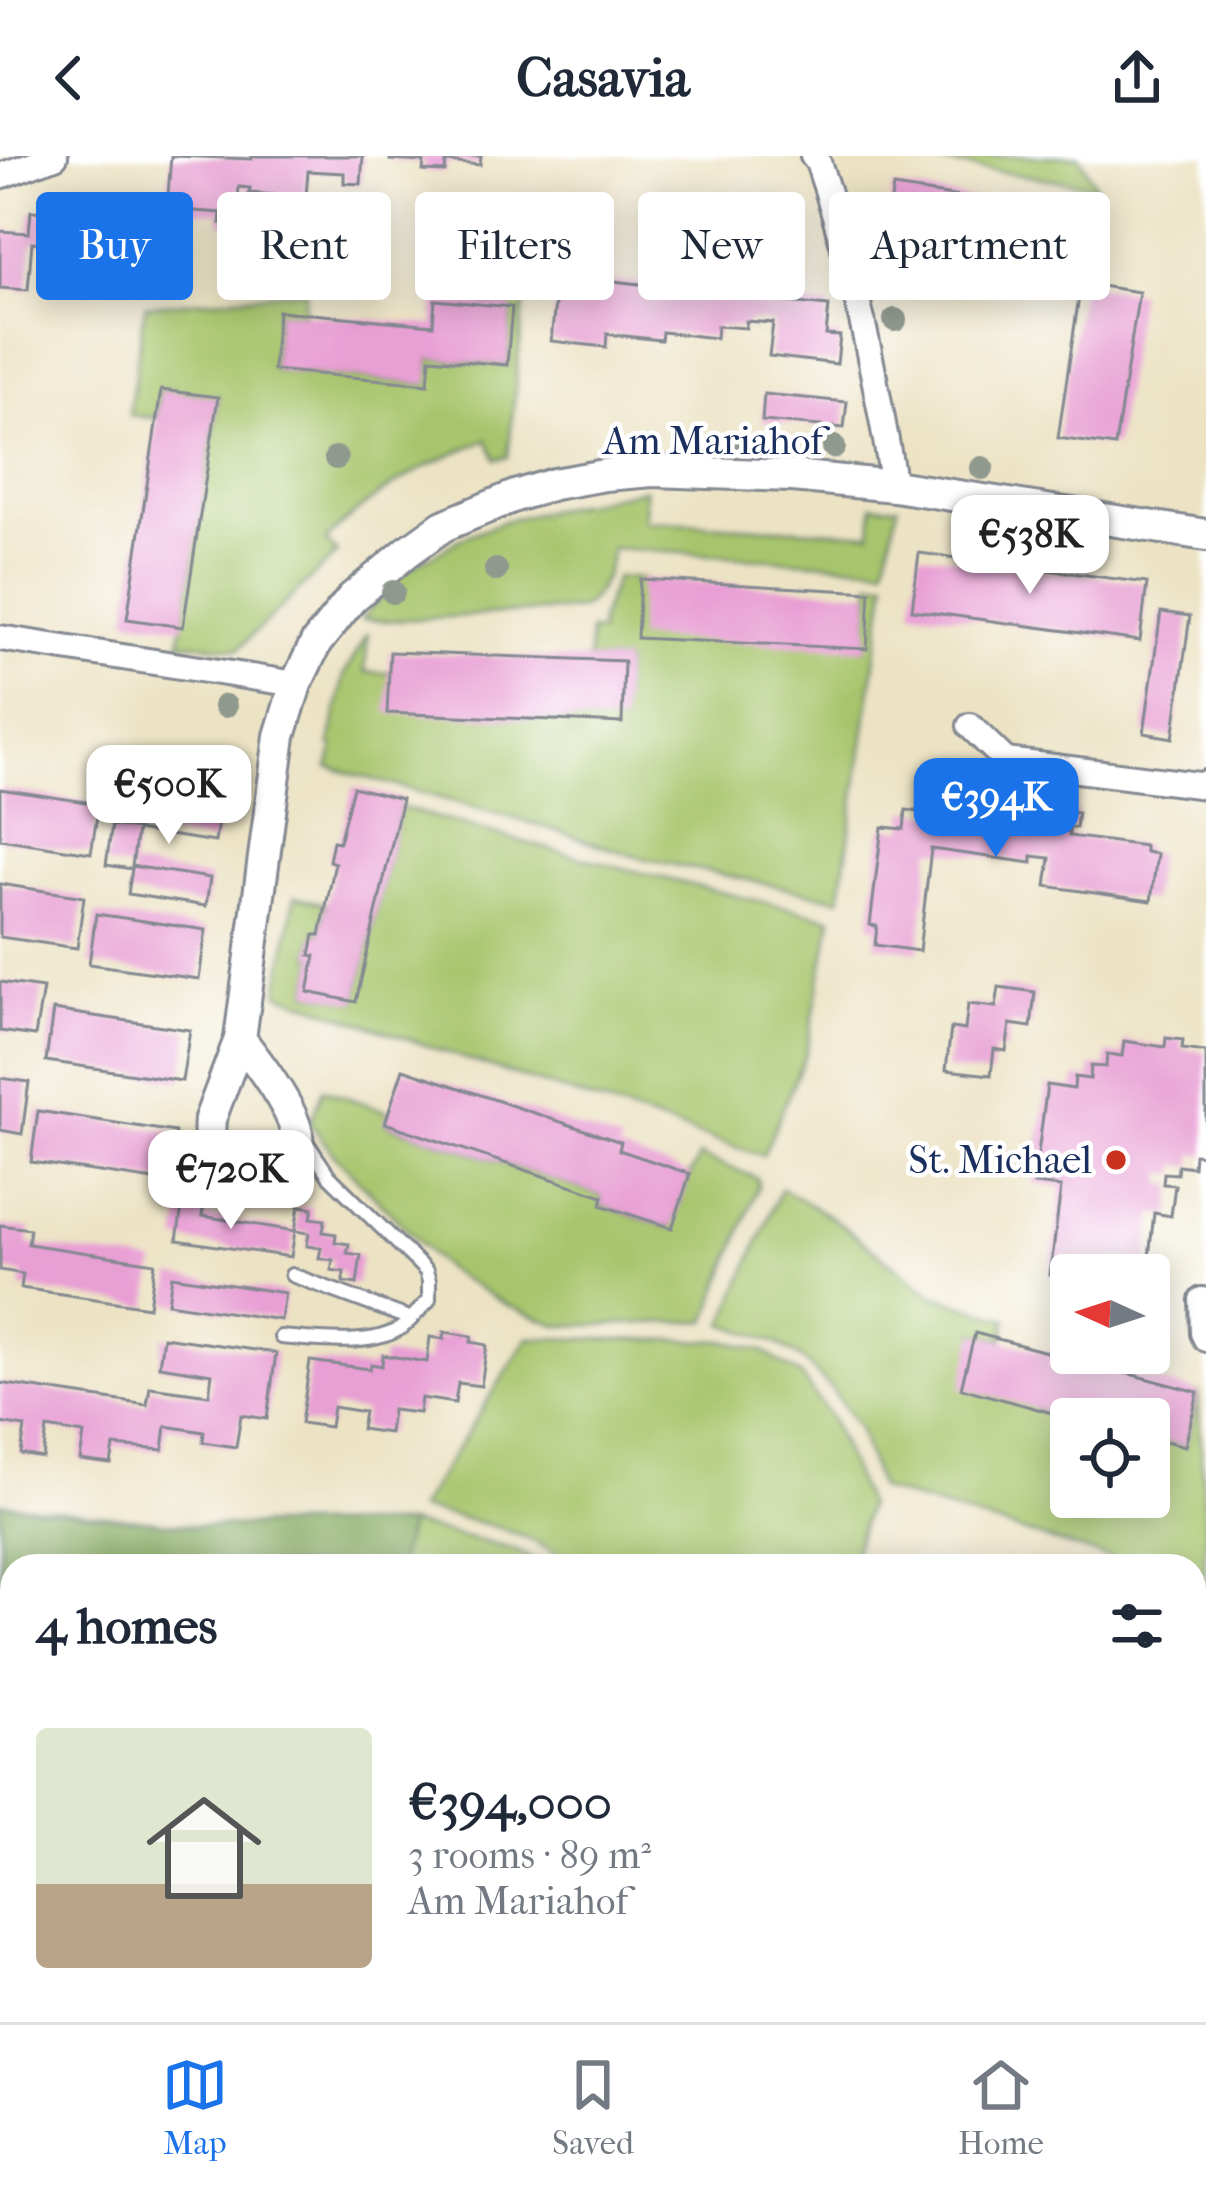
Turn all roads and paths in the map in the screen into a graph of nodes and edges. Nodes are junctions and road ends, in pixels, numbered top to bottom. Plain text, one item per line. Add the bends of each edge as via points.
1 (56, 156) edge
2 (813, 156) edge
3 (0, 176) edge
4 (894, 485) junction
5 (1206, 536) edge
6 (0, 638) edge
7 (296, 684) junction
8 (970, 726) dead end
9 (1206, 783) edge
10 (240, 1040) junction
11 (297, 1130) junction
12 (292, 1275) dead end
13 (1202, 1300) dead end
14 (411, 1319) junction
15 (281, 1337) dead end
16 (1206, 1339) edge

1 - 3 street
2 - 4 street via 850,265
4 - 5 street, Am Mariahof
4 - 7 street, Am Mariahof via 653,471 514,496 442,526 377,576 316,643
6 - 7 street
7 - 10 street, Am Mariahof via 280,736
8 - 9 street via 1006,761
10 - 11 street
10 - 11 street, Am Mariahof via 210,1119 216,1161 249,1182 273,1176 289,1162
11 - 14 lane via 329,1176 426,1271 429,1300
12 - 14 lane
13 - 16 street
14 - 15 lane via 375,1338

